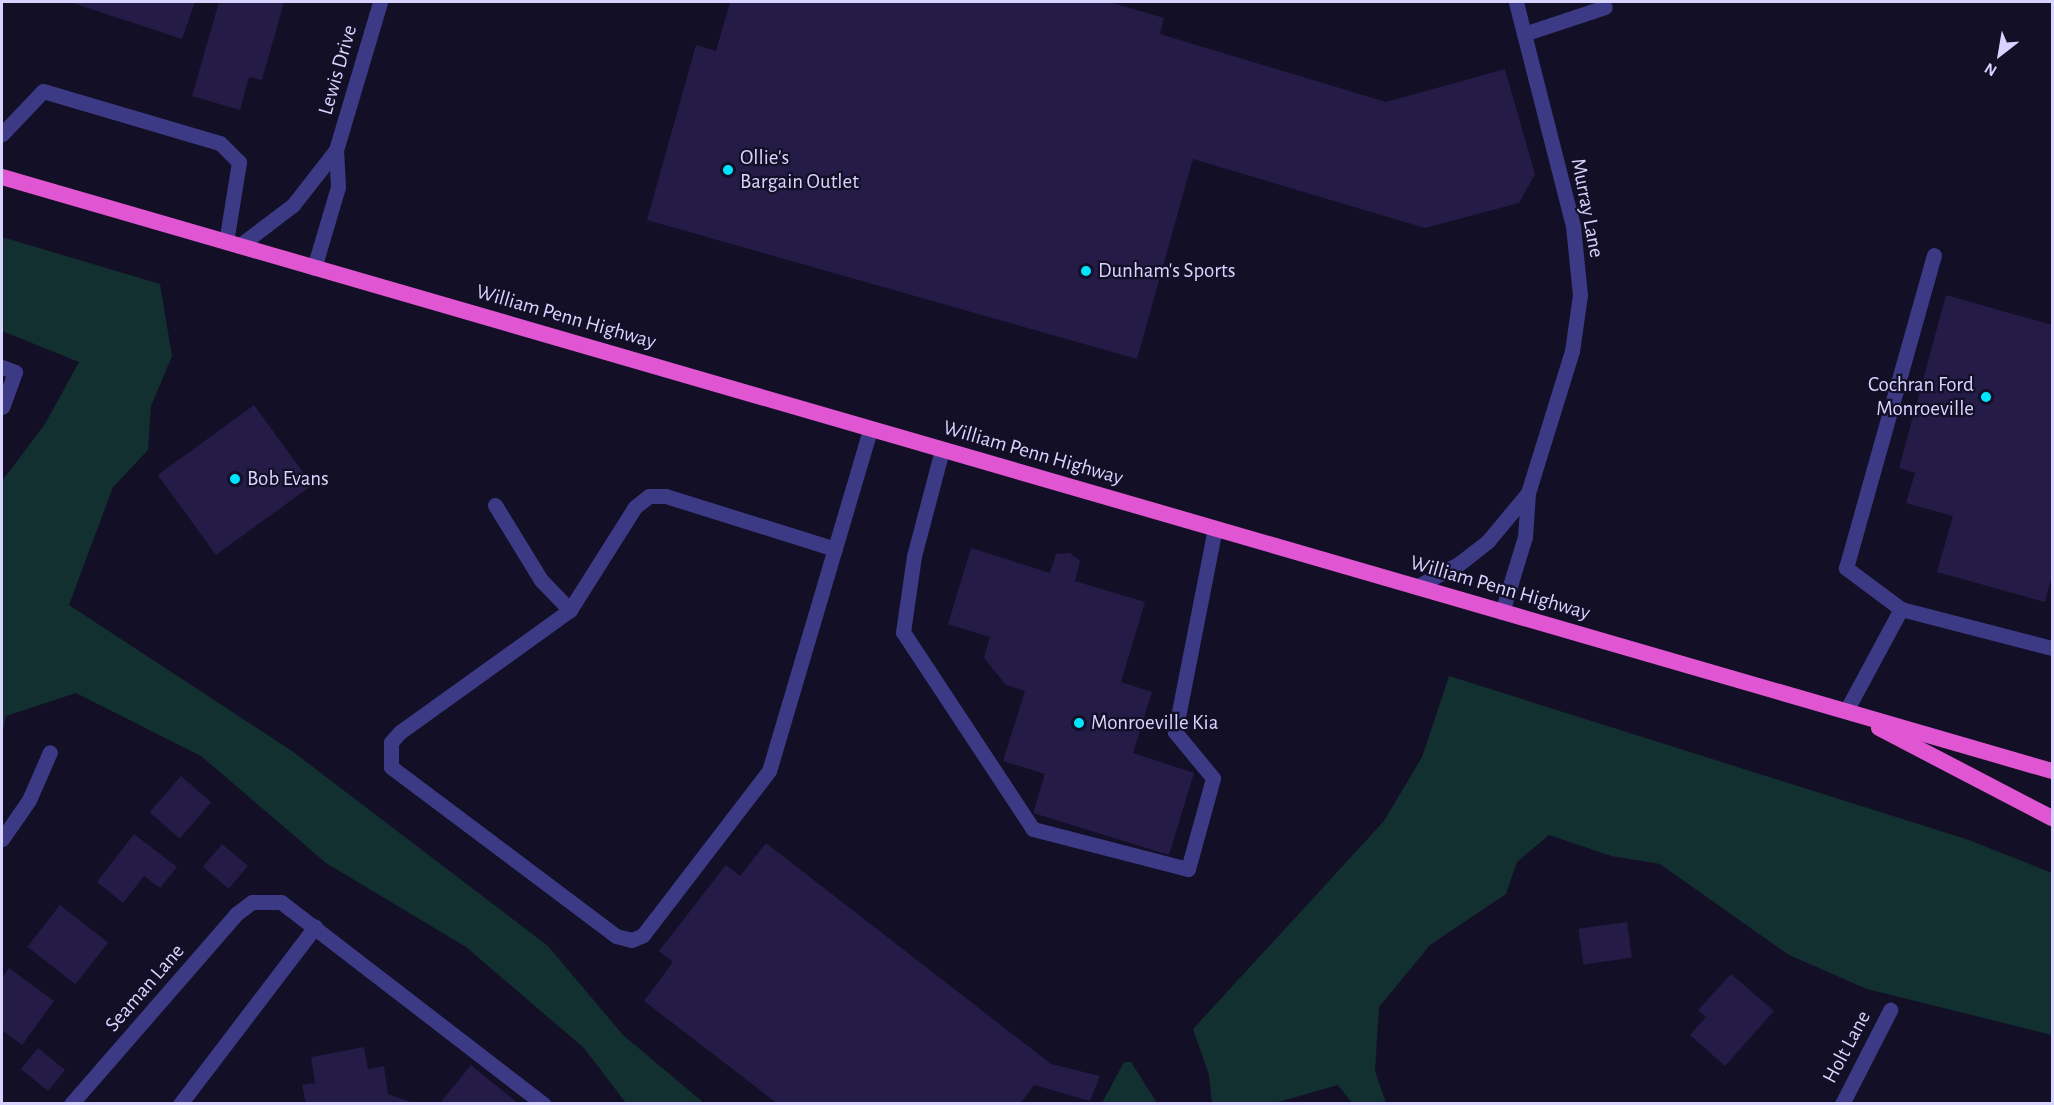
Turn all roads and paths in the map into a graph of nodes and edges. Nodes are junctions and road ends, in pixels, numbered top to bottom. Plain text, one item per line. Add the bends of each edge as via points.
1 (380, 2) edge
2 (1516, 2) edge
3 (1605, 7) dead end
4 (1524, 34) junction
5 (2, 134) edge
6 (336, 150) junction
7 (2, 177) edge
8 (232, 244) junction
9 (1934, 255) dead end
10 (314, 268) junction
11 (2, 367) edge
12 (2, 407) edge
13 (870, 429) junction
14 (942, 450) junction
15 (1528, 493) junction
16 (495, 505) dead end
17 (1215, 529) junction
18 (835, 549) junction
19 (1416, 587) junction
20 (570, 609) junction
21 (1901, 609) junction
22 (1502, 612) junction
23 (2052, 648) edge
24 (1846, 711) junction
25 (50, 753) dead end
26 (2052, 771) edge
27 (2052, 818) edge
28 (2, 839) edge
29 (315, 927) junction
30 (1890, 1010) dead end
31 (71, 1104) edge
32 (180, 1104) edge
33 (543, 1104) edge
34 (1842, 1104) edge

1 - 6 street, Lewis Drive
2 - 4 street, Murray Lane
3 - 4 street
4 - 15 street, Murray Lane via 1573,226 1580,295 1572,351
5 - 8 street via 43,91 220,143 239,162
6 - 8 street, Lewis Drive via 293,205
6 - 10 street, Lewis Drive via 338,187
7 - 8 highway, William Penn Highway
8 - 10 highway, William Penn Highway
9 - 21 street via 1846,568
10 - 13 highway, William Penn Highway
11 - 12 street via 15,372
13 - 14 highway, William Penn Highway
13 - 18 street
14 - 17 highway, William Penn Highway
14 - 17 street via 914,556 903,632 1033,829 1188,869 1213,778 1175,732
15 - 19 street, Murray Lane via 1488,541 1460,563
15 - 22 street, Murray Lane via 1525,537
16 - 20 street via 524,556
17 - 19 highway, William Penn Highway
18 - 20 street via 666,496 649,496 635,507
18 - 20 street via 769,771 643,935 632,940 616,936 392,767 391,742 400,732
19 - 22 highway, William Penn Highway
21 - 23 street
21 - 24 street
22 - 24 highway, William Penn Highway
24 - 26 highway, William Penn Highway
24 - 27 highway
25 - 28 street via 29,800
29 - 31 street, Seaman Lane via 281,902 252,902 236,914
29 - 32 street
29 - 33 street
30 - 34 street, Holt Lane

